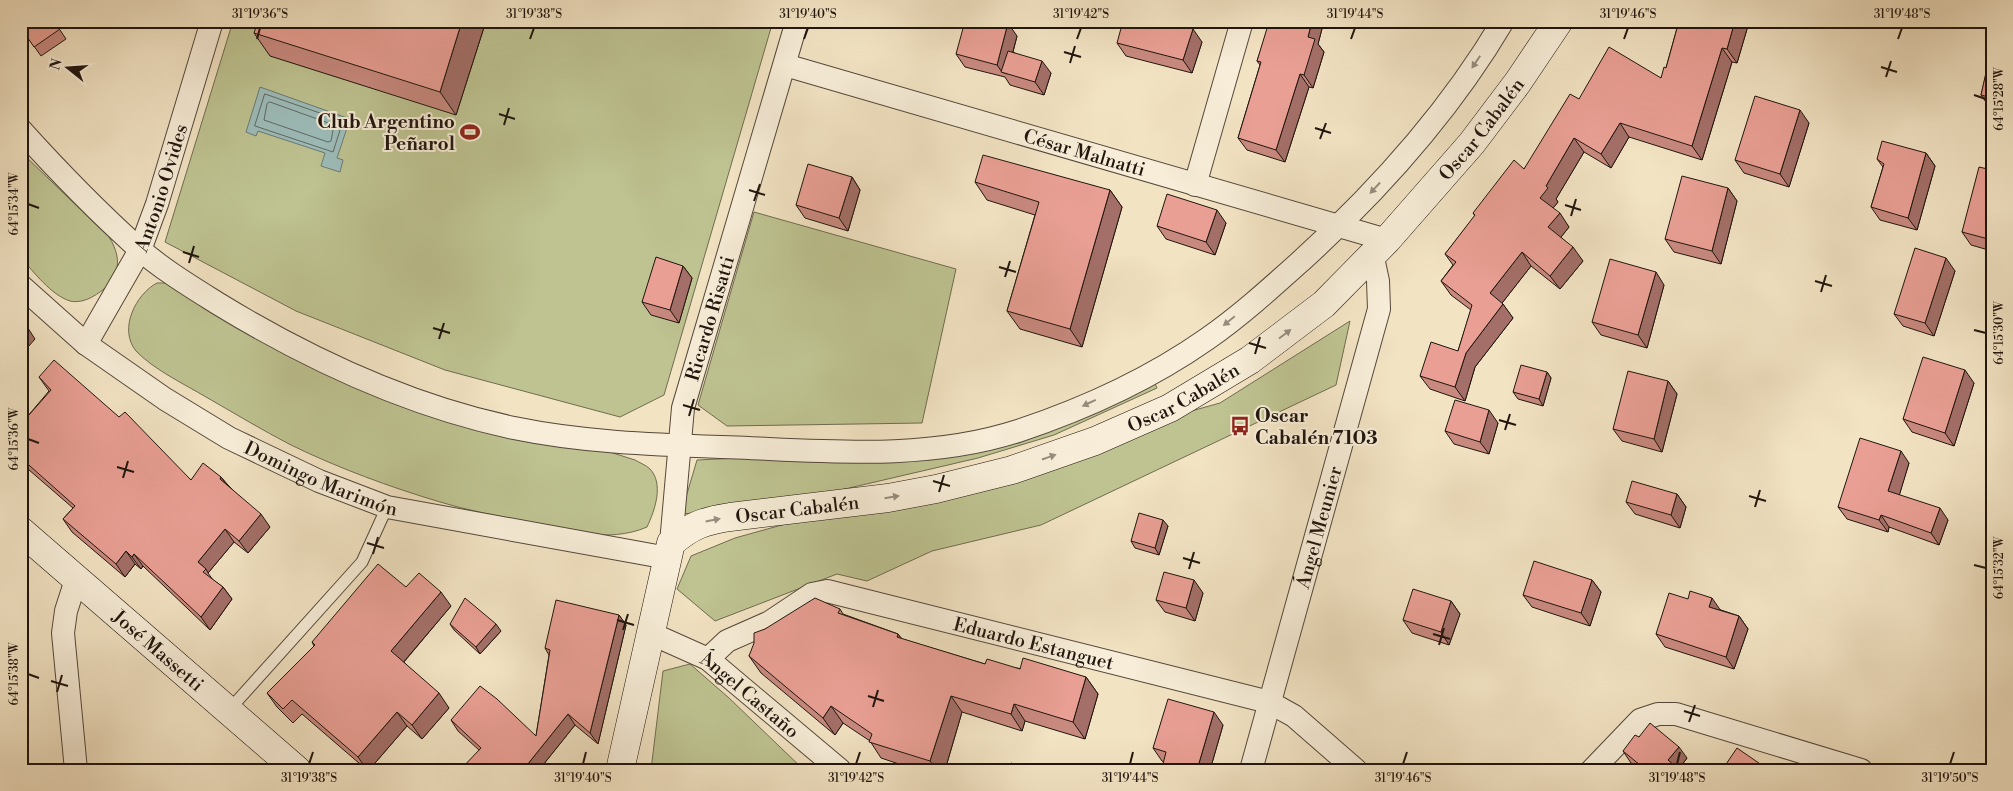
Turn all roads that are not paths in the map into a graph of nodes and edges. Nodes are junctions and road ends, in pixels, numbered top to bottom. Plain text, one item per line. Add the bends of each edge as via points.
1 (212, 21) edge
2 (797, 21) edge
3 (1242, 21) edge
4 (1504, 21) edge
5 (1558, 21) edge
6 (784, 65) junction
7 (21, 130) edge
8 (1195, 184) junction
9 (1340, 225) junction
10 (1379, 247) junction
11 (140, 250) junction
12 (21, 286) edge
13 (86, 344) junction
14 (680, 445) junction
15 (388, 506) junction
16 (21, 531) edge
17 (670, 551) junction
18 (76, 580) junction
19 (652, 634) junction
20 (708, 659) junction
21 (1269, 702) junction
22 (229, 710) junction
23 (76, 770) edge
24 (297, 770) edge
25 (620, 770) edge
26 (840, 770) edge
27 (1252, 770) edge
28 (1356, 770) edge
29 (1592, 770) edge
30 (1860, 770) edge

1 - 11 street, Antonio Ovides
2 - 6 street, Ricardo Risatti
3 - 8 street
4 -> 9 street via 1448,103
5 - 10 main road, Oscar Cabalén via 1472,143
6 - 8 street, César Malnatti
6 - 14 street, Ricardo Risatti via 683,408
7 - 11 street
8 - 9 street, César Malnatti
9 - 10 street, César Malnatti
9 -> 14 street via 1274,285 1207,339 1138,380 1065,414 1013,432 959,444 895,452
17 -> 10 main road, Oscar Cabalén via 689,528 706,521 936,489 1012,470 1095,441 1170,408 1250,360 1324,304
10 - 21 street, Ángel Meunier via 1379,309
11 - 13 street, Antonio Ovides
11 - 14 street via 257,327 319,360 390,389 515,428 601,440
12 - 13 street, Domingo Marimón
13 - 15 street, Domingo Marimón via 165,399 229,438 319,481
14 - 17 street, Ricardo Risatti
15 - 17 street, Domingo Marimón
15 - 22 lane via 362,562
16 - 18 main road, José Massetti
17 - 19 main road, Ricardo Risatti
18 - 22 main road, José Massetti
18 - 23 street via 63,634
19 - 20 street, Ángel Castaño
19 - 25 main road, Ricardo Risatti
20 - 21 street, Eduardo Estanguet via 727,641 770,622 812,594 826,590
20 - 26 street, Ángel Castaño
21 - 27 street, Ángel Meunier
21 - 28 street, Eduardo Estanguet via 1294,716
22 - 24 main road, José Massetti
29 - 30 street via 1640,720 1658,714 1676,714

